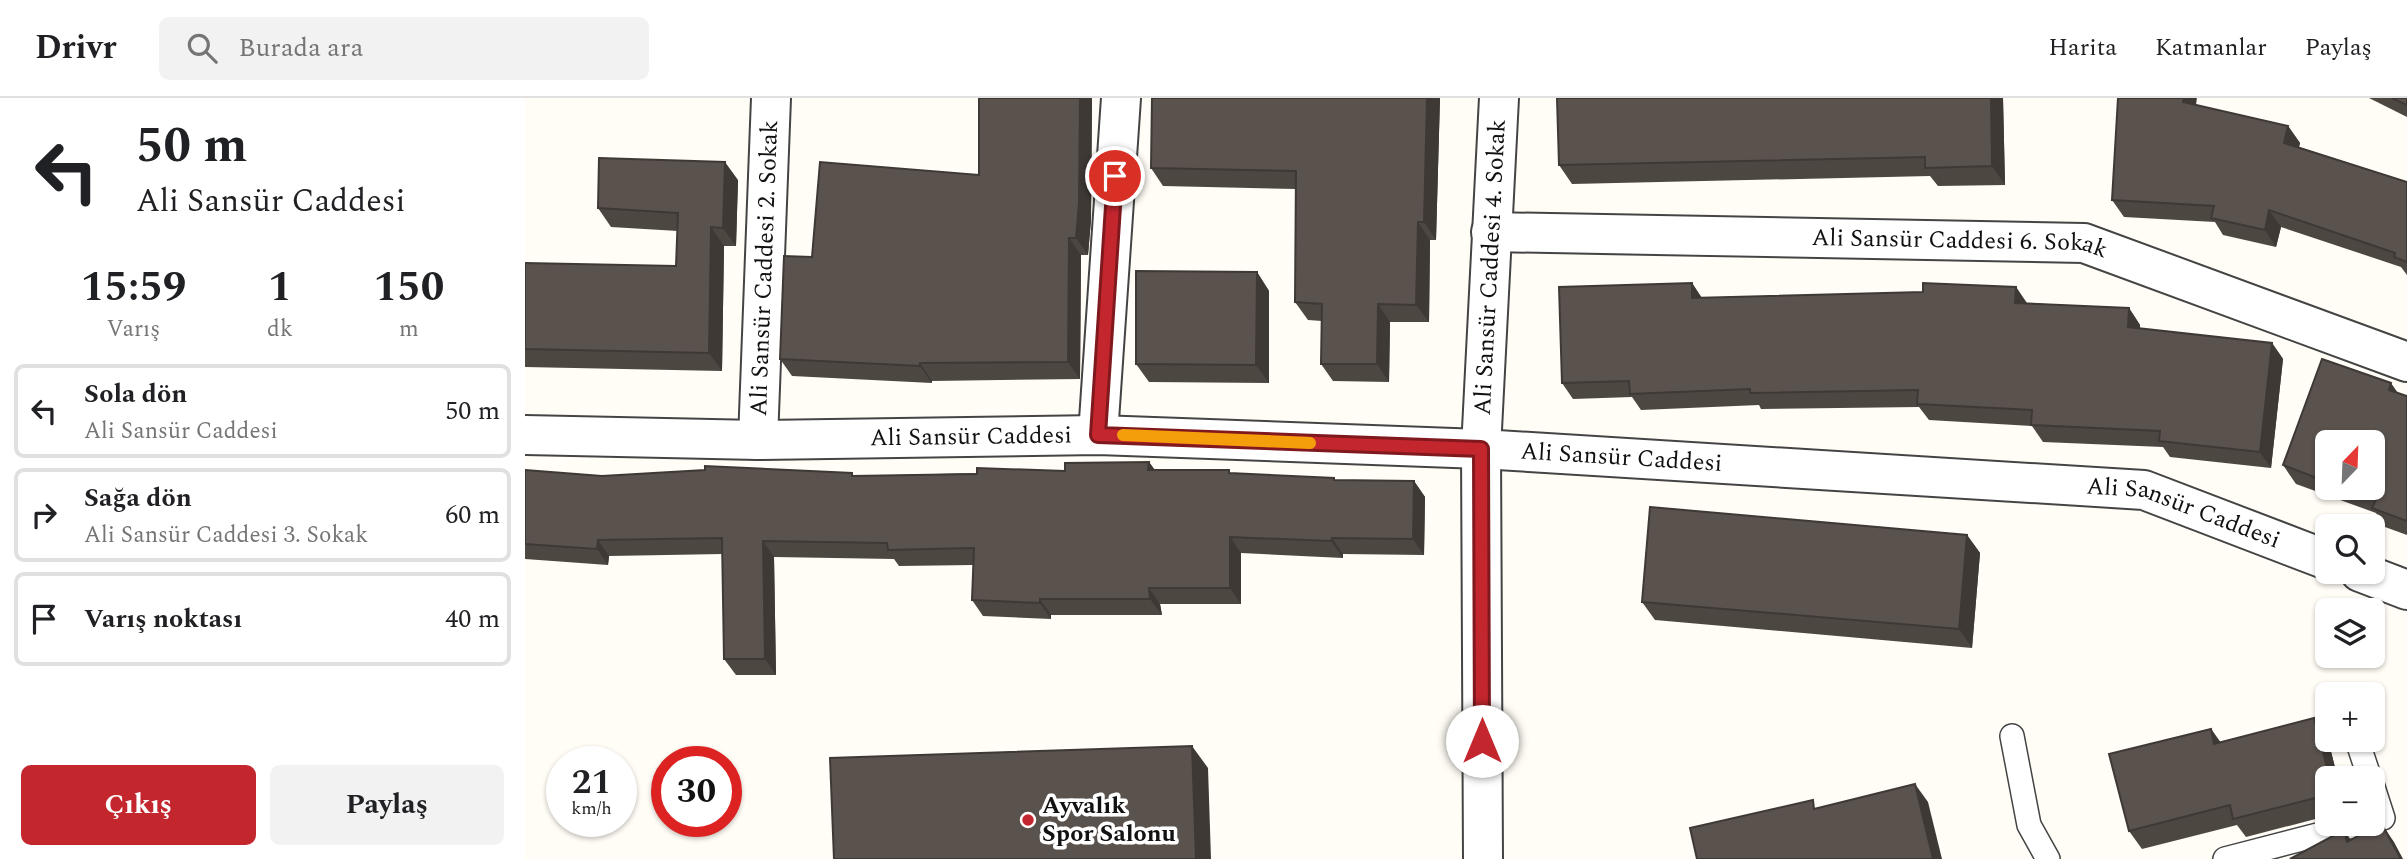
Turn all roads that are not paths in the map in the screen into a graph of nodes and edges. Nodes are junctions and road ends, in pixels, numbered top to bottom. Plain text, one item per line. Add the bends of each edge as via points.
1 (771, 98) edge
2 (1121, 98) edge
3 (1499, 98) edge
4 (1491, 232) junction
5 (2407, 362) edge
6 (525, 435) edge
7 (1098, 435) junction
8 (758, 440) junction
9 (1481, 449) junction
10 (2315, 555) edge
11 (2385, 582) edge
12 (2407, 590) edge
13 (2012, 736) dead end
14 (2315, 836) edge
15 (1483, 859) edge
16 (2048, 859) edge
17 (2225, 859) edge

1 - 8 street, Ali Sansür Caddesi 2. Sokak
2 - 7 street
3 - 4 street, Ali Sansür Caddesi 4. Sokak
4 - 5 street, Ali Sansür Caddesi 6. Sokak via 2084,243
4 - 9 street, Ali Sansür Caddesi 4. Sokak
6 - 8 street, Ali Sansür Caddesi
7 - 8 street, Ali Sansür Caddesi
7 - 9 street, Ali Sansür Caddesi
9 - 10 street, Ali Sansür Caddesi via 2144,490
9 - 15 street, Ali Sansür Caddesi 4. Sokak
11 - 12 street
13 - 16 lane via 2029,825
14 - 17 lane

